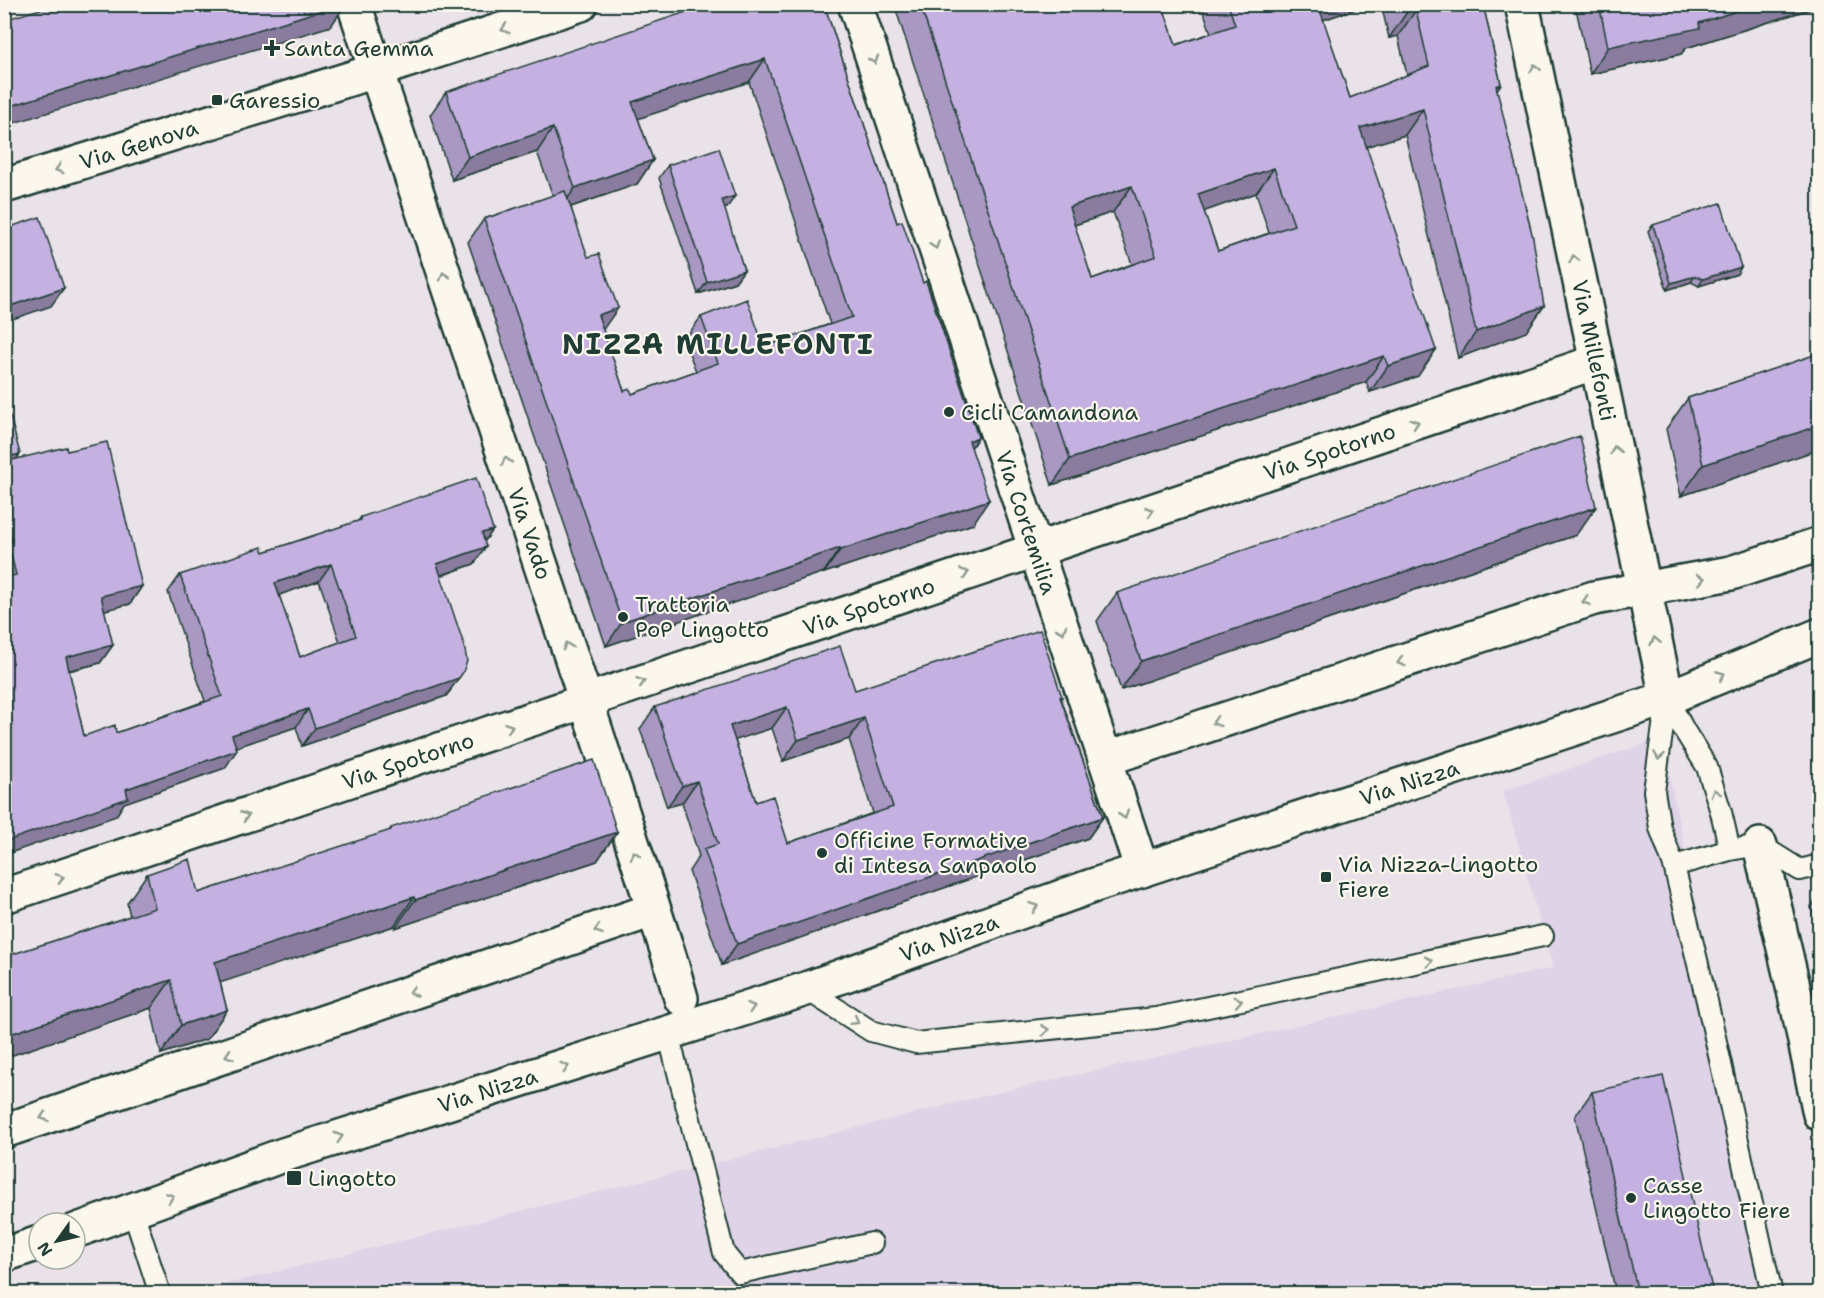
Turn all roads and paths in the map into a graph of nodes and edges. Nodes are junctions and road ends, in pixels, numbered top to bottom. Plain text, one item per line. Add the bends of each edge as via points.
1 (354, 4) edge
2 (581, 4) edge
3 (855, 4) edge
4 (1522, 4) edge
5 (375, 71) junction
6 (4, 186) edge
7 (1596, 362) junction
8 (1820, 544) edge
9 (1036, 550) junction
10 (1644, 589) junction
11 (1820, 635) edge
12 (1667, 698) junction
13 (586, 701) junction
14 (1105, 759) junction
15 (1745, 848) junction
16 (1820, 865) edge
17 (1674, 866) junction
18 (1142, 870) junction
19 (4, 896) edge
20 (653, 910) junction
21 (1543, 936) dead end
22 (806, 990) junction
23 (679, 1020) junction
24 (1820, 1114) edge
25 (4, 1131) edge
26 (133, 1211) junction
27 (87, 1227) edge
28 (872, 1243) dead end
29 (27, 1247) edge
30 (4, 1255) edge
31 (160, 1293) edge
32 (1772, 1293) edge

1 - 5 street
2 -> 5 street, Via Genova
3 -> 9 street, Via Cortemilia
7 -> 4 street, Via Millefonti
5 -> 6 street, Via Genova
13 -> 5 street, Via Vado
9 -> 7 street, Via Spotorno
10 -> 7 street, Via Millefonti
10 -> 8 street via 1731,573
13 -> 9 street, Via Spotorno
9 -> 14 street, Via Cortemilia
12 -> 10 street, Via Millefonti
10 -> 14 street via 1594,598
12 -> 11 street, Via Nizza
15 -> 12 lane via 1721,812 1707,767
12 -> 17 lane via 1654,791 1660,828
12 - 18 street, Via Nizza
19 -> 13 street, Via Spotorno
20 -> 13 street, Via Vado
14 -> 18 street, Via Cortemilia
15 - 16 lane via 1800,870
15 - 17 lane
15 - 24 street via 1799,1012
17 - 32 lane
22 -> 18 street, Via Nizza
20 - 23 street, Via Vado via 669,956
20 -> 25 street
22 -> 21 lane via 872,1031 916,1043 1156,1018
23 -> 22 street, Via Nizza
26 -> 23 street, Via Nizza via 283,1155
23 - 28 lane via 724,1253 740,1273
26 - 27 street, Via Nizza
26 - 31 lane
29 - 30 street

